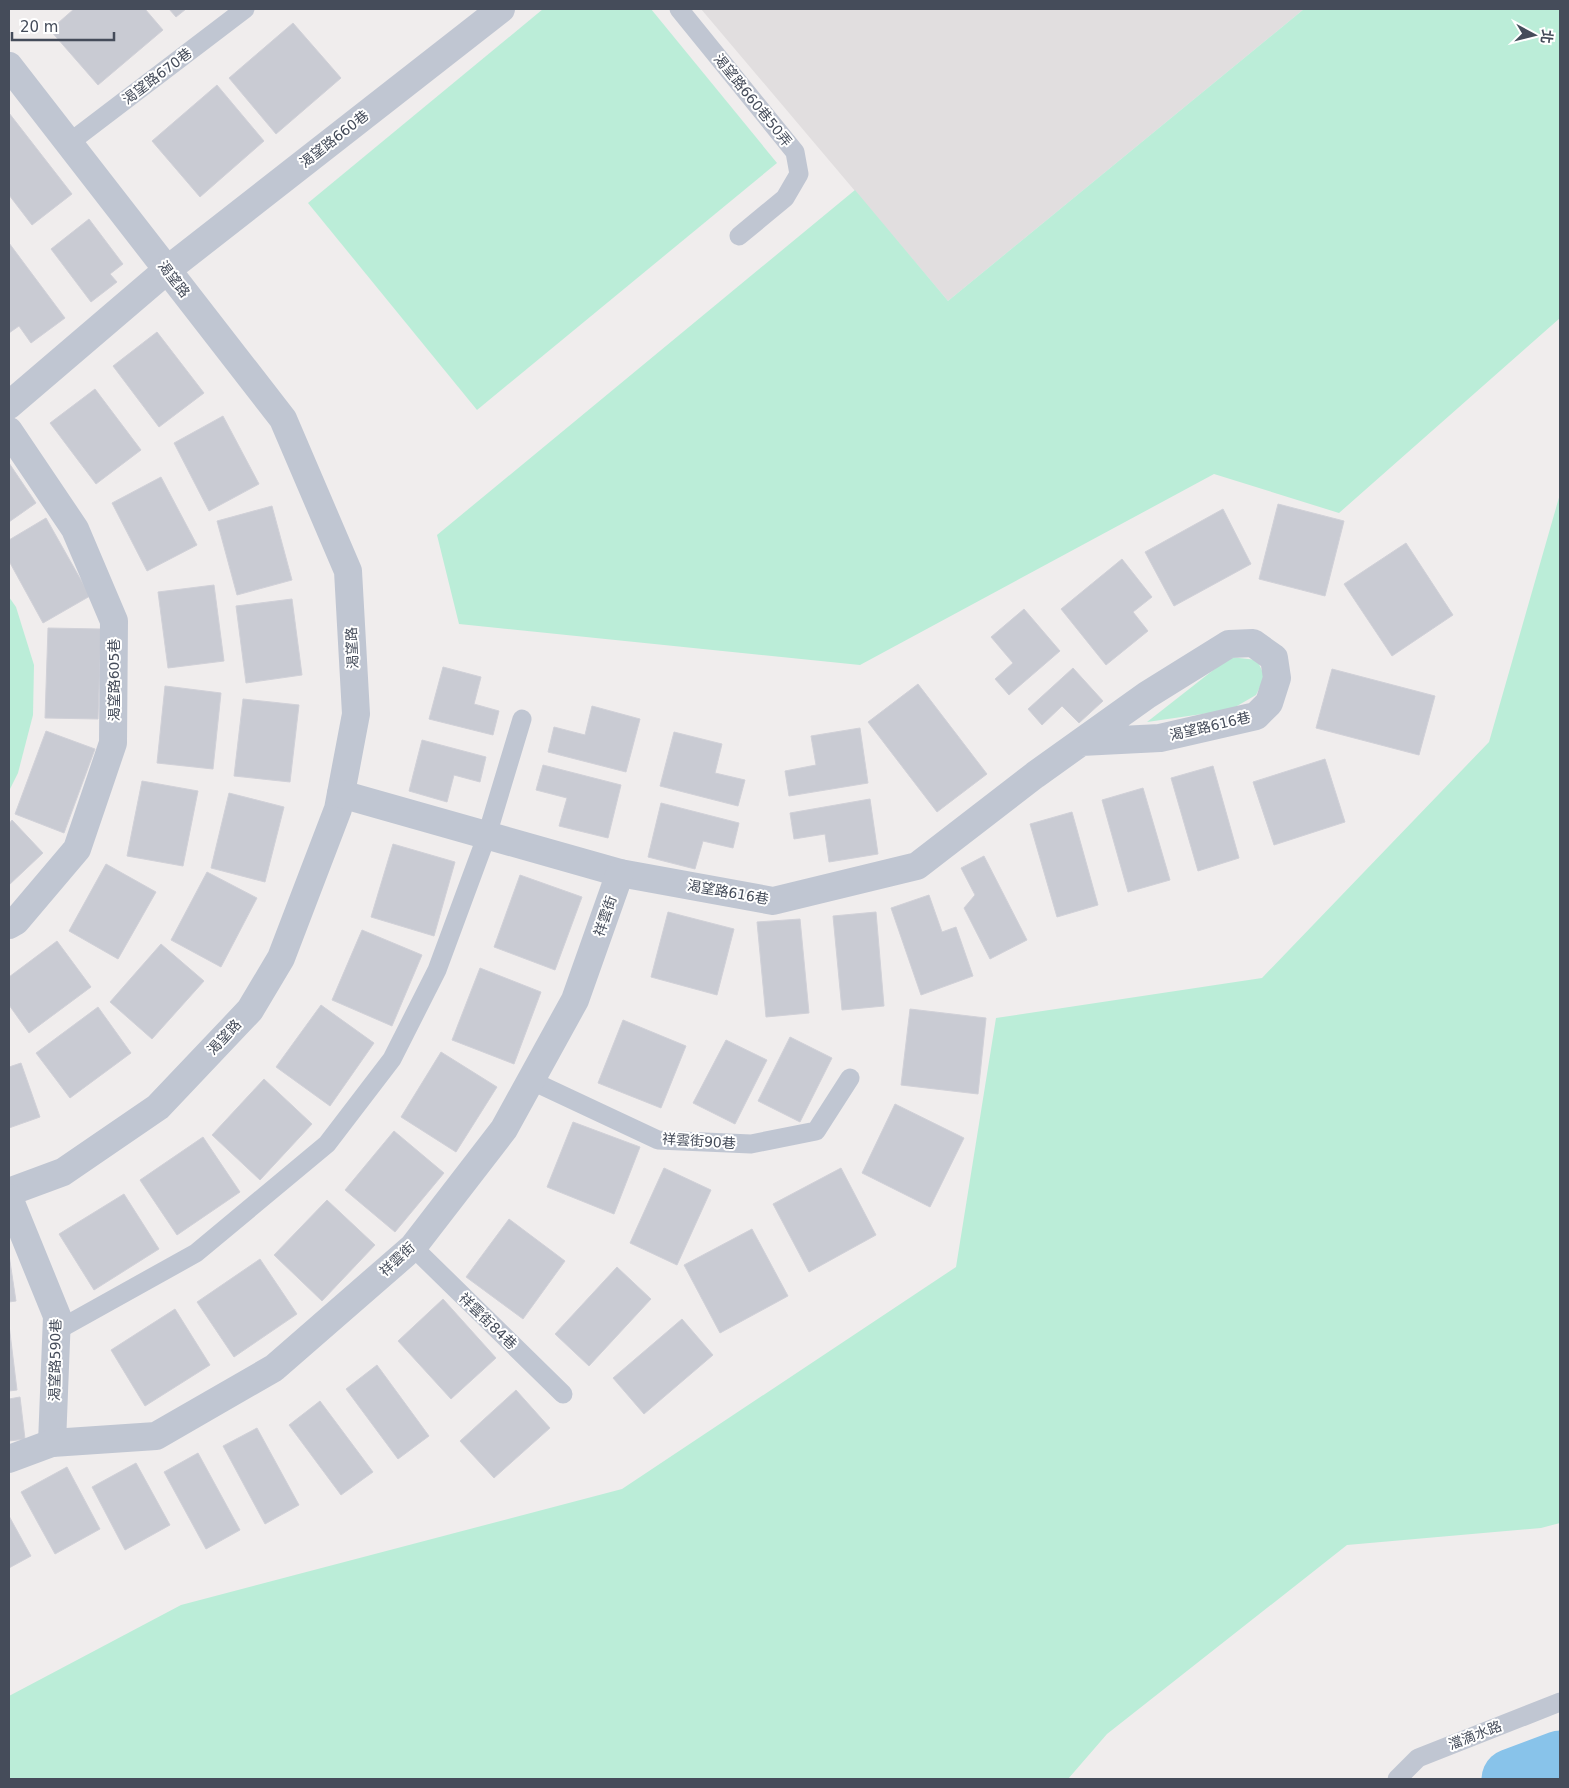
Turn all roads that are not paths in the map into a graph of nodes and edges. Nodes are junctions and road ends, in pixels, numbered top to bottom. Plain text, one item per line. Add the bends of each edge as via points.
1 (245, 9) edge
2 (501, 9) edge
3 (679, 9) edge
4 (9, 66) edge
5 (69, 143) junction
6 (739, 236) dead end
7 (167, 270) junction
8 (9, 405) edge
9 (9, 431) edge
10 (522, 719) dead end
11 (1081, 742) junction
12 (341, 794) junction
13 (487, 836) junction
14 (620, 873) junction
15 (9, 925) edge
16 (850, 1078) dead end
17 (530, 1080) junction
18 (9, 1192) edge
19 (9, 1198) edge
20 (413, 1247) junction
21 (56, 1331) junction
22 (563, 1394) dead end
23 (52, 1443) junction
24 (9, 1459) edge
25 (1560, 1702) edge
26 (1397, 1779) edge

1 - 5 lane, 渴望路670巷
2 - 7 street, 渴望路660巷
3 - 6 lane, 渴望路660巷50弄 via 795,152 799,174 785,198
4 - 5 street, 渴望路
5 - 7 street, 渴望路
7 - 8 street
7 - 12 street, 渴望路 via 283,419 348,571 356,714
9 - 15 street, 渴望路605巷 via 75,529 114,621 113,743 77,849 16,921
10 - 13 lane
11 - 11 street, 渴望路616巷 via 1147,695 1229,644 1252,644 1274,658 1277,678 1269,703 1256,716 1160,738
11 - 14 street, 渴望路616巷 via 917,866 773,901
12 - 13 street, 渴望路616巷
12 - 18 street, 渴望路 via 281,958 250,1010 158,1107 63,1172
13 - 14 street, 渴望路616巷
13 - 21 lane via 437,970 392,1058 327,1144 196,1253
14 - 17 street, 祥雲街 via 575,1000
16 - 17 lane, 祥雲街90巷 via 816,1131 751,1144 658,1140
17 - 20 street, 祥雲街 via 504,1129
19 - 21 street, 渴望路590巷 via 57,1316
20 - 22 lane, 祥雲街84巷
20 - 23 street, 祥雲街 via 274,1368 156,1436
21 - 23 street, 渴望路590巷
23 - 24 street, 祥雲街
25 - 26 lane, 澢滴水路 via 1418,1758

